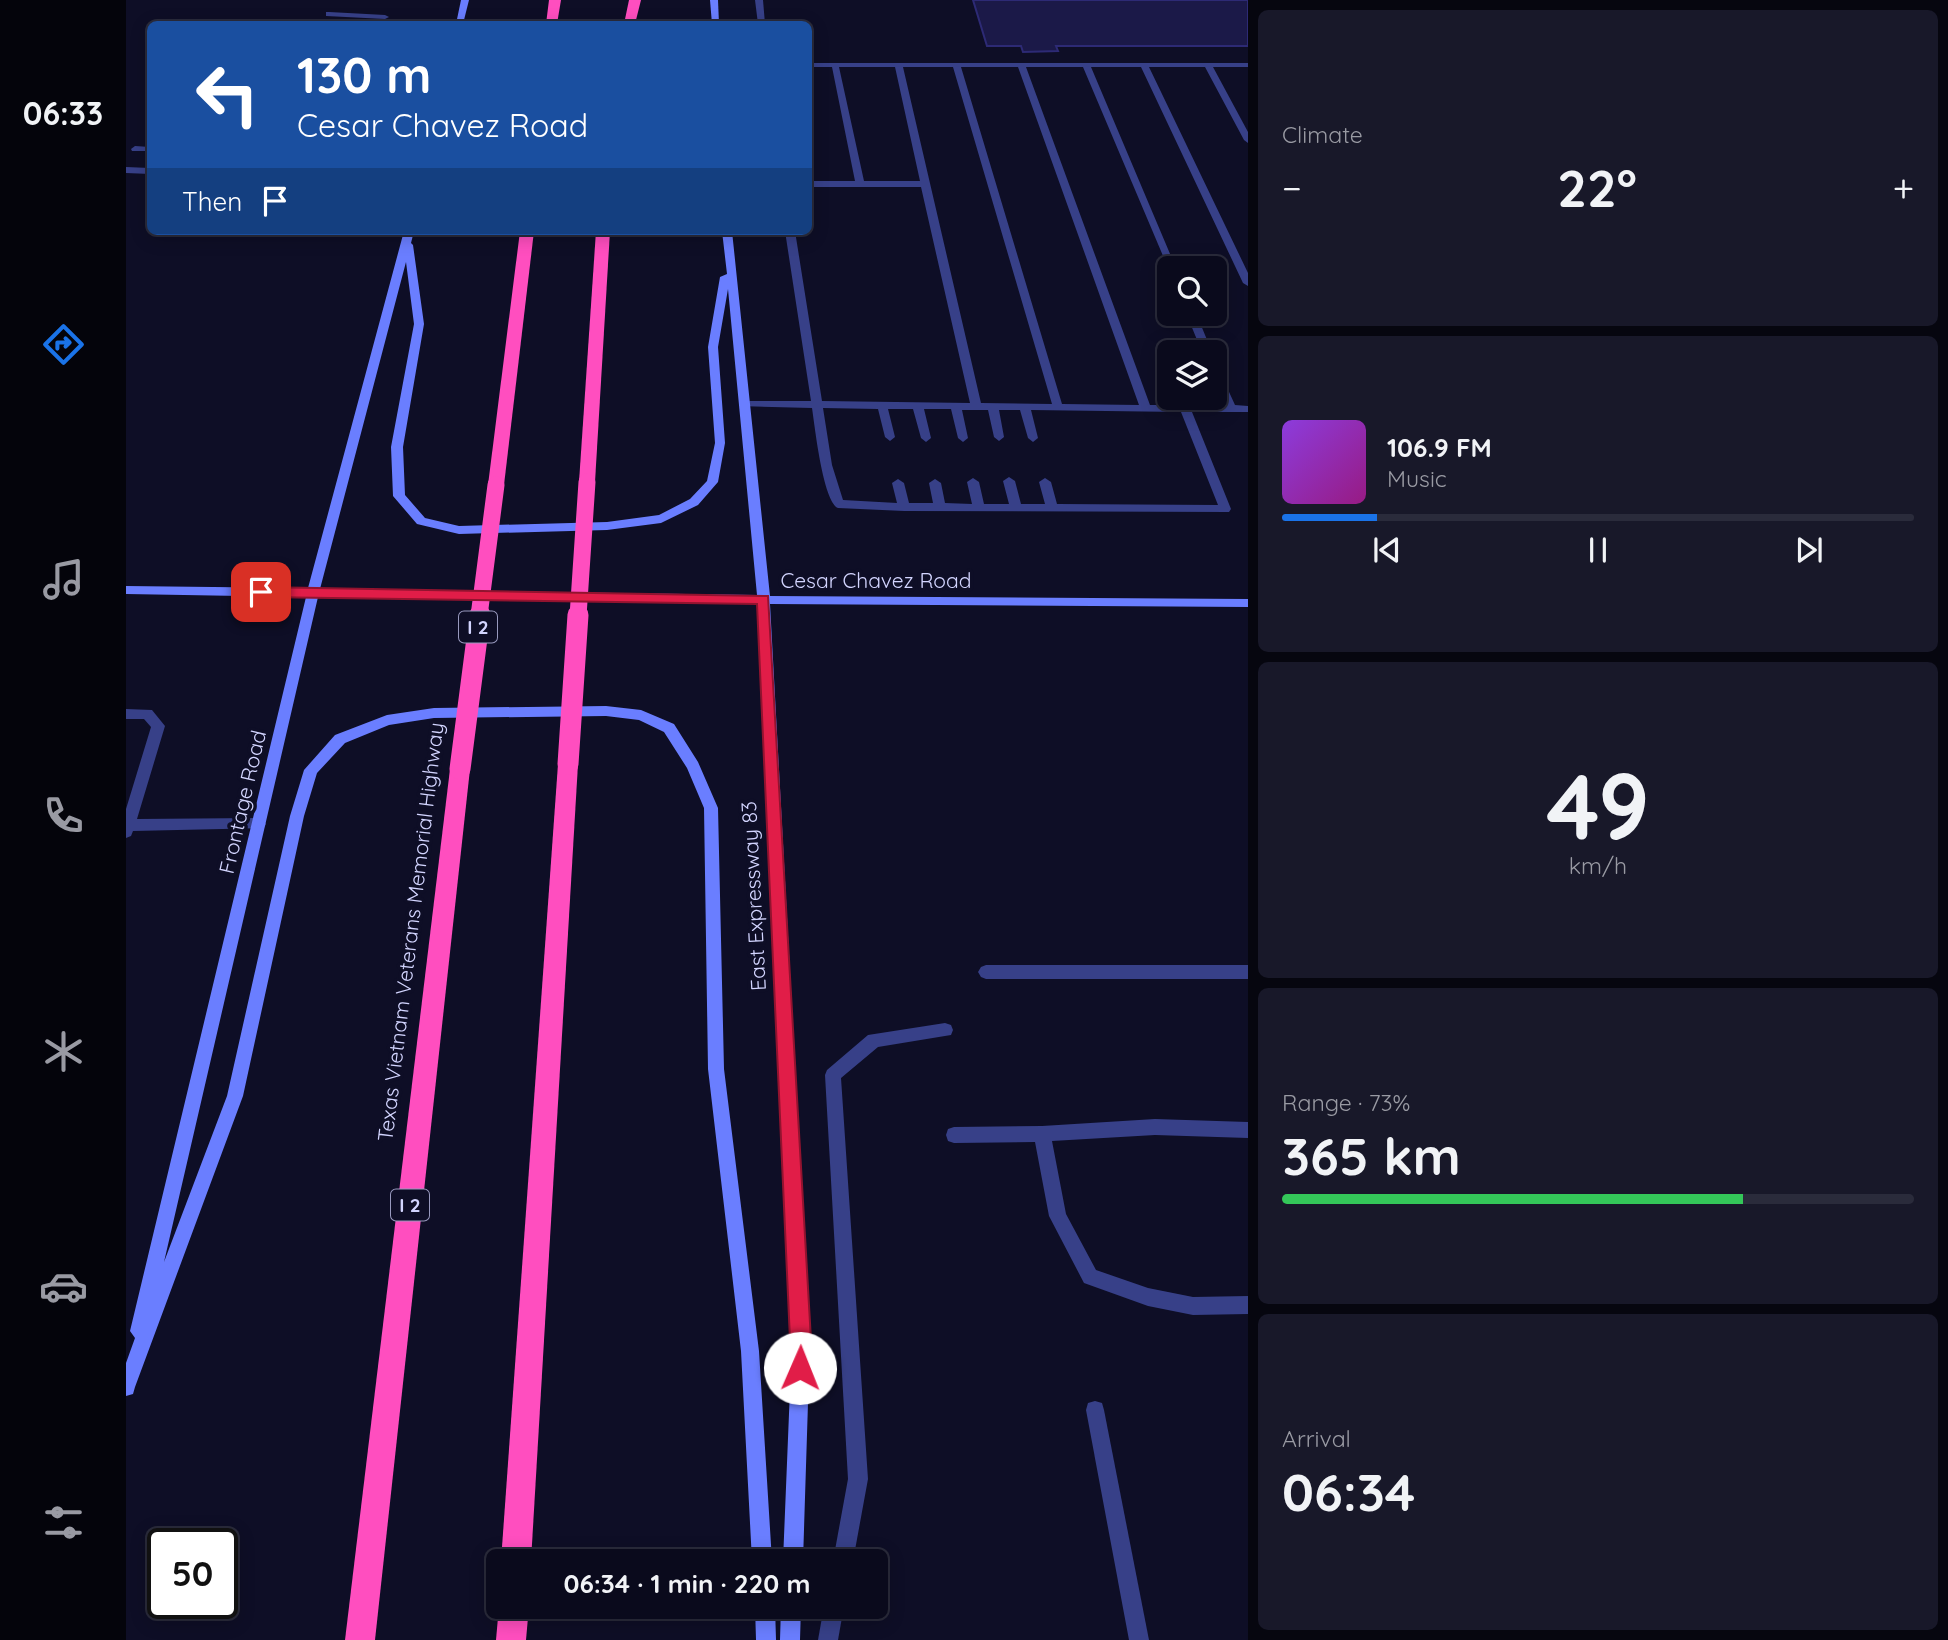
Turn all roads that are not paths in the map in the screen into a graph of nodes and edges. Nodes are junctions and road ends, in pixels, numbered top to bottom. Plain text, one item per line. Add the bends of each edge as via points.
1 (465, 0) edge
2 (555, 0) edge
3 (635, 0) edge
4 (714, 0) edge
5 (759, 0) edge
6 (329, 14) dead end
7 (385, 18) dead end
8 (460, 21) edge
9 (552, 21) edge
10 (631, 21) edge
11 (716, 21) edge
12 (762, 21) edge
13 (812, 65) edge
14 (835, 65) junction
15 (898, 65) junction
16 (957, 65) junction
17 (1021, 65) junction
18 (1086, 65) junction
19 (1144, 65) junction
20 (1208, 65) junction
21 (1248, 65) edge
22 (1248, 140) edge
23 (135, 149) dead end
24 (147, 149) edge
25 (126, 170) edge
26 (147, 171) edge
27 (812, 184) edge
28 (860, 184) junction
29 (925, 184) junction
30 (408, 235) edge
31 (408, 235) edge
32 (527, 235) edge
33 (603, 235) edge
34 (727, 235) edge
35 (791, 235) edge
36 (1166, 256) edge
37 (728, 259) junction
38 (1248, 282) edge
39 (1227, 400) edge
40 (743, 404) junction
41 (818, 405) junction
42 (882, 405) junction
43 (918, 406) junction
44 (956, 406) junction
45 (993, 406) junction
46 (976, 407) junction
47 (1025, 407) junction
48 (1058, 407) junction
49 (1146, 408) junction
50 (1157, 408) edge
51 (1227, 409) edge
52 (1231, 409) junction
53 (1248, 409) edge
54 (1186, 410) edge
55 (890, 437) dead end
56 (999, 437) dead end
57 (926, 438) dead end
58 (1033, 438) dead end
59 (963, 439) dead end
60 (1009, 481) dead end
61 (935, 482) dead end
62 (974, 482) dead end
63 (1045, 482) dead end
64 (898, 483) dead end
65 (904, 507) junction
66 (940, 507) junction
67 (979, 508) junction
68 (1016, 508) junction
69 (1052, 508) junction
70 (126, 590) edge
71 (313, 593) junction
72 (764, 600) junction
73 (1248, 603) edge
74 (126, 714) edge
75 (259, 824) junction
76 (127, 827) edge
77 (986, 972) dead end
78 (1248, 972) edge
79 (945, 1030) dead end
80 (1248, 1130) edge
81 (954, 1135) dead end
82 (1042, 1135) junction
83 (1248, 1305) edge
84 (126, 1386) edge
85 (1096, 1410) dead end
86 (517, 1549) edge
87 (761, 1549) edge
88 (793, 1549) edge
89 (845, 1549) edge
90 (512, 1619) edge
91 (765, 1619) edge
92 (791, 1619) edge
93 (832, 1619) edge
94 (360, 1640) edge
95 (511, 1640) edge
96 (766, 1640) edge
97 (790, 1640) edge
98 (828, 1640) edge
99 (1139, 1640) edge

1 - 8 main road
2 - 9 highway
3 - 10 highway
4 - 11 main road
5 - 12 lane
6 - 7 lane
13 - 14 lane
14 - 15 lane
14 - 28 lane
15 - 16 lane
15 - 29 lane
16 - 17 lane
16 - 48 lane
17 - 18 lane
17 - 49 lane
18 - 19 lane
18 - 36 lane
19 - 20 lane
19 - 38 lane
20 - 21 lane
20 - 22 lane
23 - 24 lane
25 - 26 lane
27 - 28 lane
28 - 29 lane
29 - 46 lane
30 - 37 main road via 419,324 397,447 399,496 421,520 459,530 607,526 661,519 694,502 712,482 720,443 713,347
31 - 71 main road, Frontage Road
32 - 94 highway, Texas Vietnam Veterans Memorial Highway / I 2, bridge
33 - 86 highway, bridge
34 - 37 main road, East Expressway 83
35 - 41 lane
37 - 40 main road, East Expressway 83
39 - 52 lane
40 - 41 lane
40 - 72 main road, East Expressway 83
41 - 42 lane
41 - 65 lane via 826,465 838,504
42 - 43 lane
42 - 55 lane
43 - 44 lane
43 - 57 lane
44 - 46 lane
44 - 59 lane
45 - 46 lane
45 - 47 lane
45 - 56 lane
47 - 48 lane
47 - 58 lane
48 - 49 lane
49 - 50 lane
51 - 52 lane
52 - 53 lane
54 - 69 lane via 1225,509
60 - 68 lane
61 - 66 lane
62 - 67 lane
63 - 69 lane
64 - 65 lane
65 - 66 lane
66 - 67 lane
67 - 68 lane
68 - 69 lane
70 - 71 main road, Cesar Chavez Road
71 - 72 main road, Cesar Chavez Road
71 - 75 main road, Frontage Road
72 - 73 main road, Cesar Chavez Road
72 - 88 main road, East Expressway 83 via 801,1340
74 - 76 lane via 147,714 158,726
75 - 76 lane
75 - 84 main road, Frontage Road
77 - 78 lane
79 - 89 lane via 874,1040 833,1075 858,1479
80 - 82 lane via 1155,1127
81 - 82 lane
82 - 83 lane via 1058,1216 1090,1276 1148,1297 1193,1306
84 - 87 main road via 234,1096 297,816 312,770 340,739 387,720 435,713 641,715 669,728 694,766 711,808 716,1069 750,1352
85 - 99 lane
90 - 95 highway
91 - 96 main road
92 - 97 main road
93 - 98 lane

